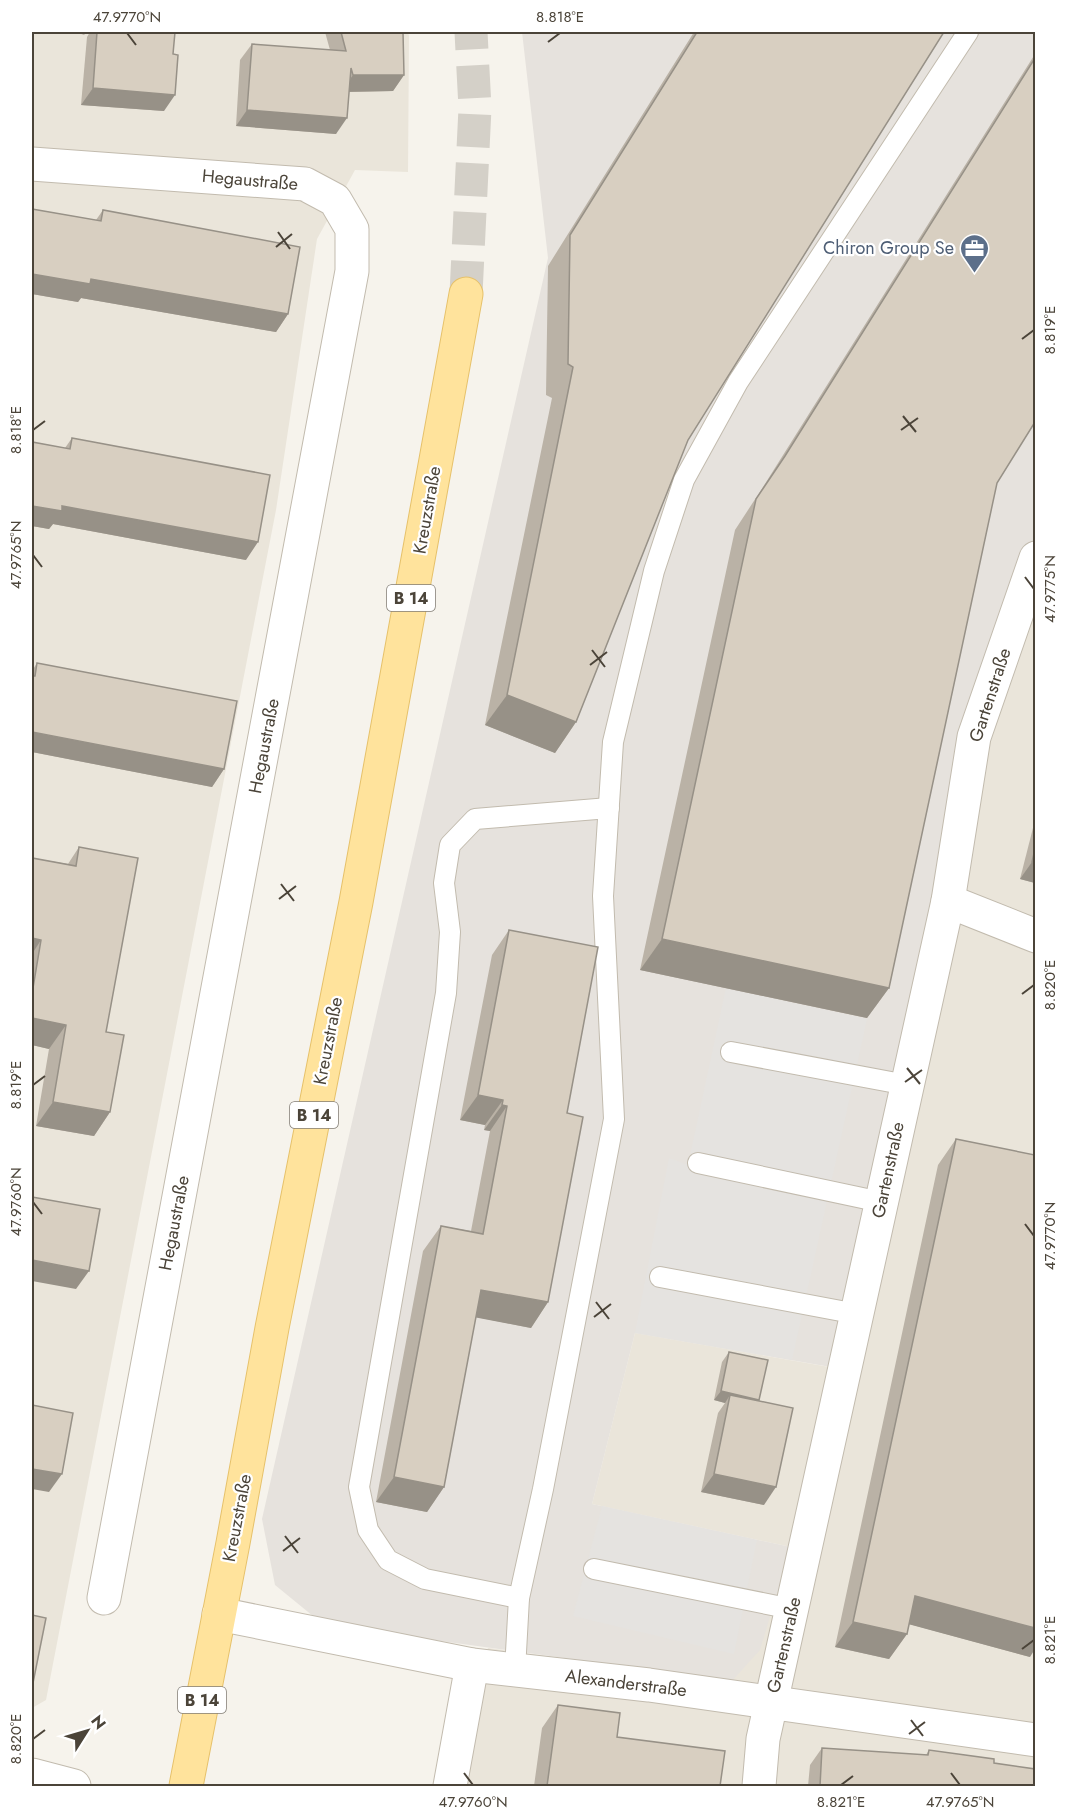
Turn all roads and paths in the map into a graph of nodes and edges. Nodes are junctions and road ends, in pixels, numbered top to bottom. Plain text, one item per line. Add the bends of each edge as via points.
1 (968, 32) edge
2 (32, 164) edge
3 (466, 294) tunnel mouth
4 (1035, 558) edge
5 (609, 808) junction
6 (948, 901) junction
7 (1035, 936) edge
8 (731, 1052) dead end
9 (907, 1085) junction
10 (698, 1162) dead end
11 (881, 1202) junction
12 (660, 1277) dead end
13 (857, 1314) junction
14 (594, 1569) dead end
15 (104, 1598) dead end
16 (519, 1598) junction
17 (792, 1609) junction
18 (219, 1614) junction
19 (472, 1665) junction
20 (515, 1670) junction
21 (771, 1701) junction
22 (1035, 1740) edge
23 (32, 1775) edge
24 (73, 1786) edge
25 (186, 1786) edge
26 (450, 1786) edge
27 (759, 1786) edge

1 - 5 lane via 738,382 684,480 654,571 613,742
2 - 15 street, Hegaustraße via 305,184 335,200 352,229 352,271
3 - 18 main road, Kreuzstraße / B 14 via 356,903
4 - 6 street, Gartenstraße via 975,737
5 - 16 lane via 603,896 614,1119
5 - 16 lane via 475,819 450,845 444,883 450,932 446,993 359,1487 368,1530 388,1560 425,1579
6 - 7 street
6 - 9 street, Gartenstraße
8 - 9 lane
9 - 11 street, Gartenstraße
10 - 11 lane
11 - 13 street, Gartenstraße
12 - 13 lane
13 - 17 street, Gartenstraße
14 - 17 lane
16 - 20 lane
17 - 21 street, Gartenstraße
18 - 19 street, Alexanderstraße
18 - 25 main road, Kreuzstraße / B 14
19 - 20 street, Alexanderstraße
19 - 26 street
20 - 21 street, Alexanderstraße
21 - 22 street, Alexanderstraße
21 - 27 street, Gartenstraße
23 - 24 street

